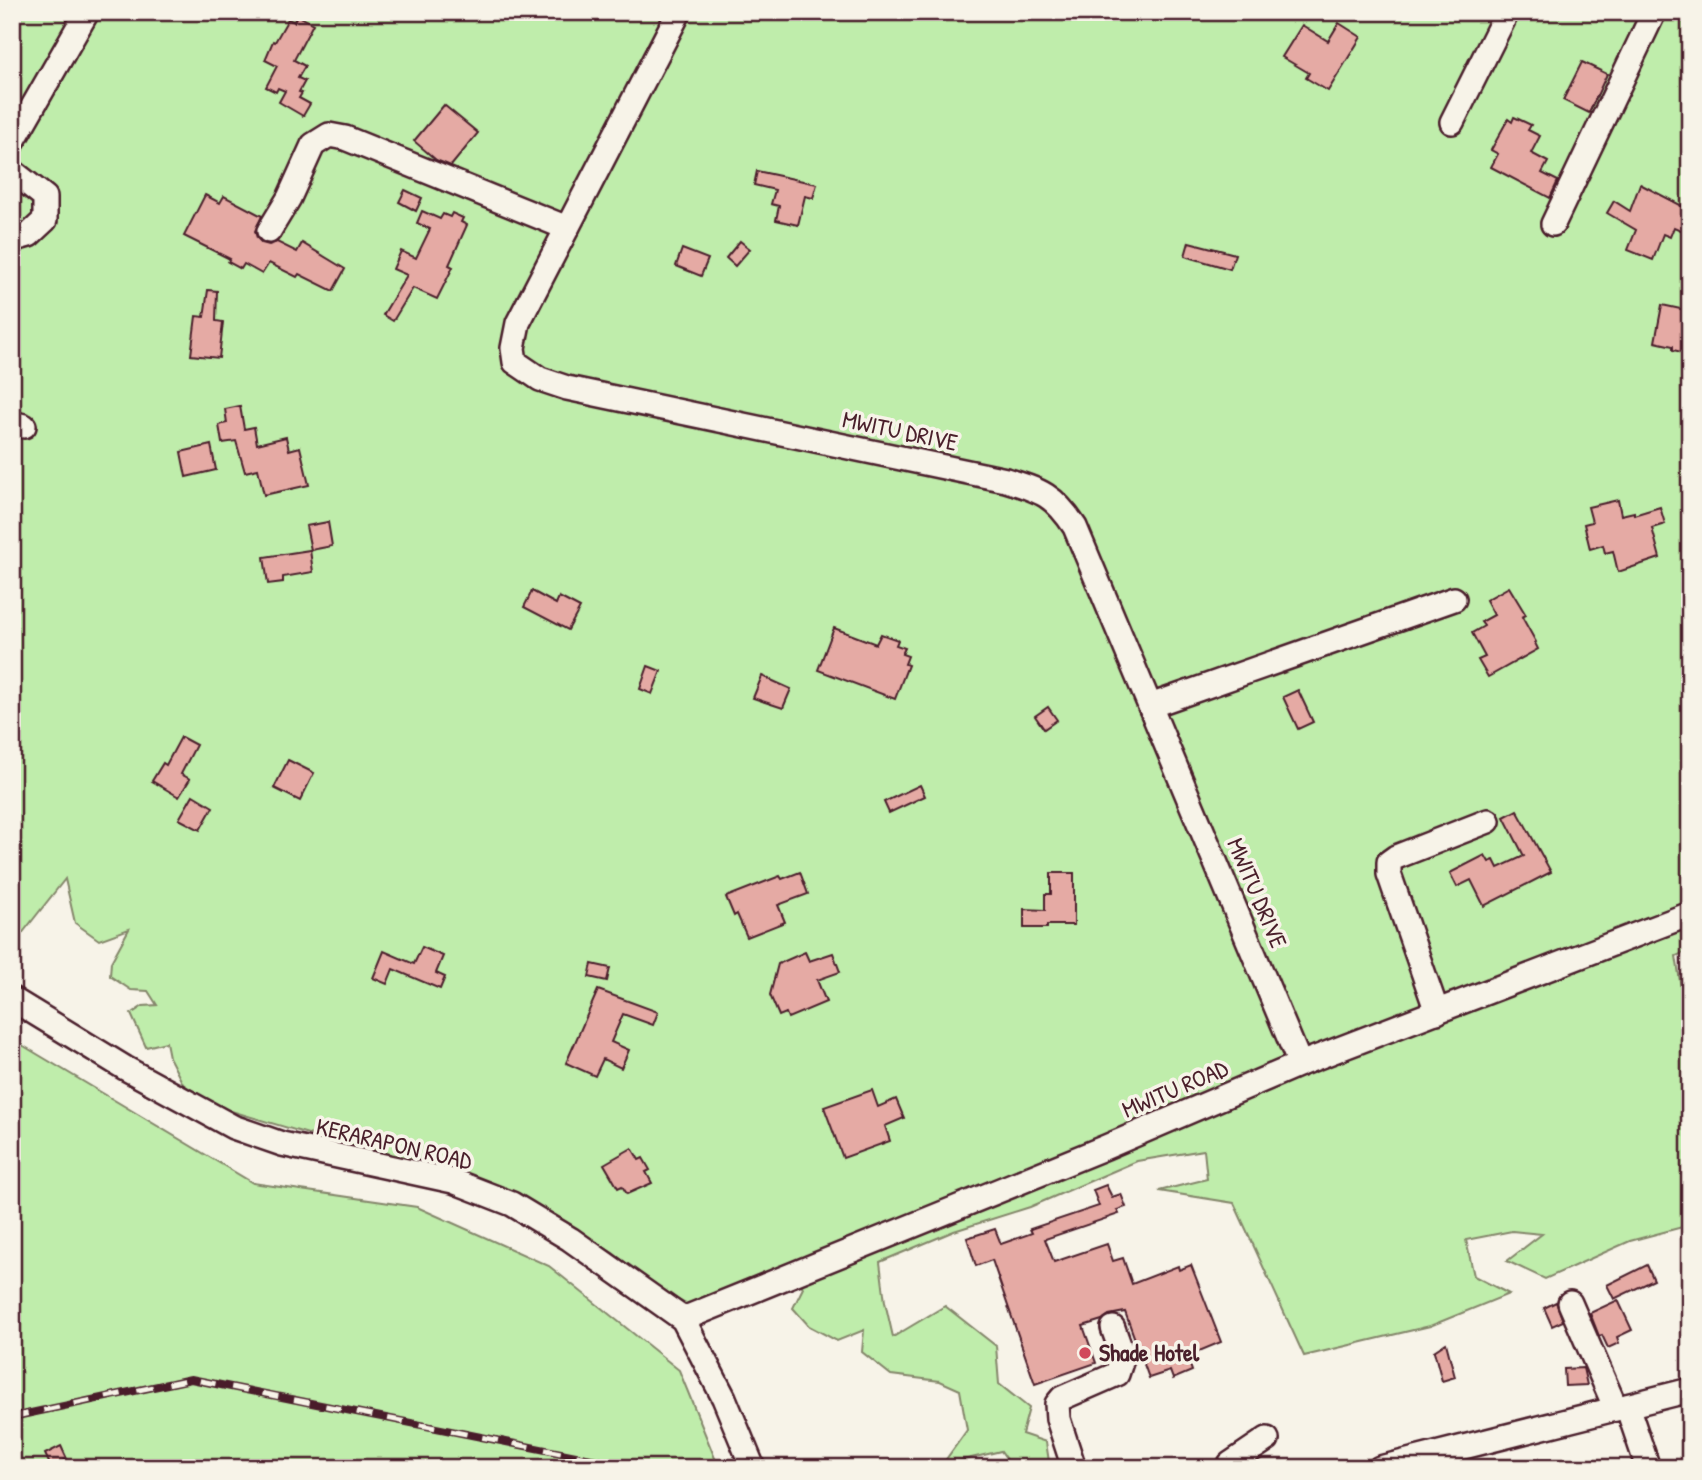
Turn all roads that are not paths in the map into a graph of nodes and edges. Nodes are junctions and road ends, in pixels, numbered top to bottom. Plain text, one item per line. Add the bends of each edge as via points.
1 (87, 12) edge
2 (679, 12) edge
3 (1507, 12) edge
4 (1654, 12) edge
5 (1452, 122) dead end
6 (12, 143) edge
7 (12, 171) edge
8 (1553, 224) dead end
9 (567, 228) junction
10 (269, 231) dead end
11 (15, 239) dead end
12 (1454, 599) dead end
13 (1150, 706) junction
14 (1488, 821) dead end
15 (1690, 914) edge
16 (12, 999) edge
17 (1437, 1012) junction
18 (1300, 1064) junction
19 (1570, 1303) dead end
20 (683, 1319) junction
21 (1113, 1328) dead end
22 (1690, 1390) edge
23 (1621, 1407) junction
24 (1267, 1439) dead end
25 (753, 1468) edge
26 (1074, 1468) edge
27 (1228, 1468) edge
28 (1380, 1468) edge
29 (1648, 1468) edge

1 - 6 street
2 - 9 street, MWITU DRIVE
3 - 5 street
4 - 8 street
7 - 11 street via 45,197 45,219 29,235
9 - 10 street via 329,135 313,145
9 - 13 street, MWITU DRIVE via 518,323 515,362 540,379 567,388 1038,490 1061,505 1075,527
12 - 13 street
13 - 18 street, MWITU DRIVE
14 - 17 street via 1389,862 1389,874
15 - 17 street, MWITU ROAD
16 - 20 street, KERARAPON ROAD via 233,1127 282,1144 453,1181 512,1204
17 - 18 street, MWITU ROAD
18 - 20 street, MWITU ROAD
19 - 23 street
20 - 25 street, KERARAPON ROAD via 724,1398
21 - 26 street via 1124,1356 1117,1374 1057,1404
22 - 23 street
23 - 28 street
23 - 29 street
24 - 27 street

